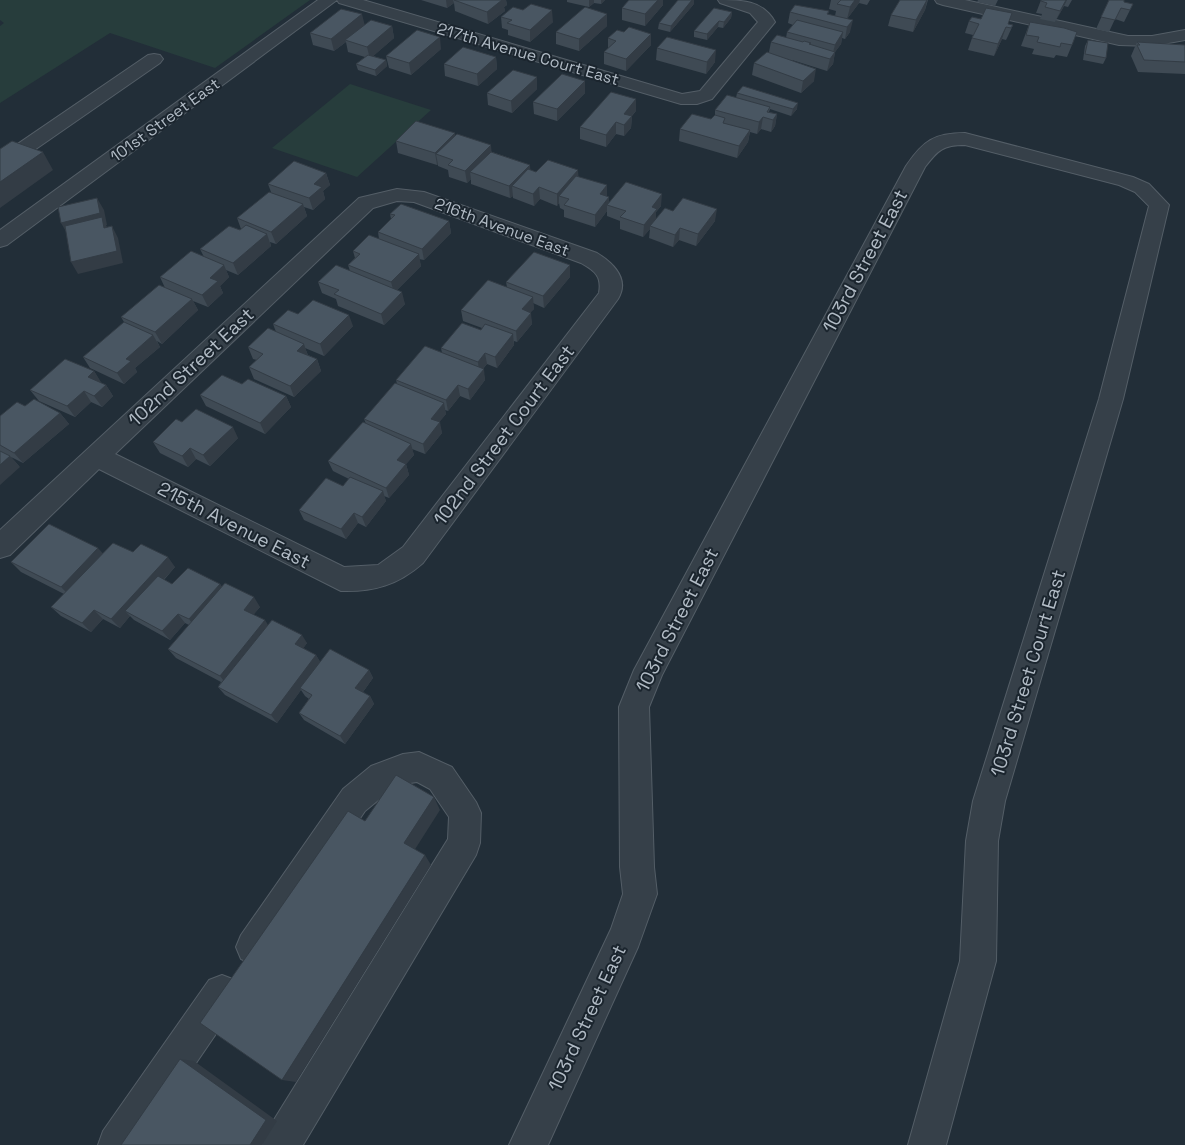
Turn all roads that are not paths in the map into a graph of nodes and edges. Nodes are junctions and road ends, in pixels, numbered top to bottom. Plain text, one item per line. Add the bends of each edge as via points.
1 (329, 0) edge
2 (345, 0) edge
3 (726, 0) edge
4 (943, 0) edge
5 (1180, 36) edge
6 (154, 59) dead end
7 (0, 164) edge
8 (388, 195) joint
9 (1159, 205) joint
10 (0, 240) edge
11 (610, 276) joint
12 (96, 456) junction
13 (0, 547) edge
14 (375, 579) joint
15 (117, 1145) edge
16 (281, 1145) edge
17 (528, 1145) edge
18 (927, 1145) edge

1 - 10 street, 101st Street East
2 - 3 street, 217th Avenue Court East via 681,99 699,98 710,91 767,22 758,11
4 - 5 street via 1119,40 1159,42
6 - 7 street
8 - 11 street, 216th Avenue East via 417,196 588,258 600,264
8 - 12 street, 102nd Street East via 366,203
9 - 17 street, 103rd Street East via 1142,188 1126,181 965,139 940,140 930,146 916,166 649,670 637,699 633,735 640,894 626,935
9 - 18 street, 103rd Street Court East via 1111,399 989,801 982,841 978,961
11 - 14 street, 102nd Street Court East via 613,284 610,294 413,555 398,569
12 - 13 street, 102nd Street East
12 - 14 street, 215th Avenue East via 341,579
15 - 16 street via 354,800 382,777 419,767 441,778 465,812 464,843

